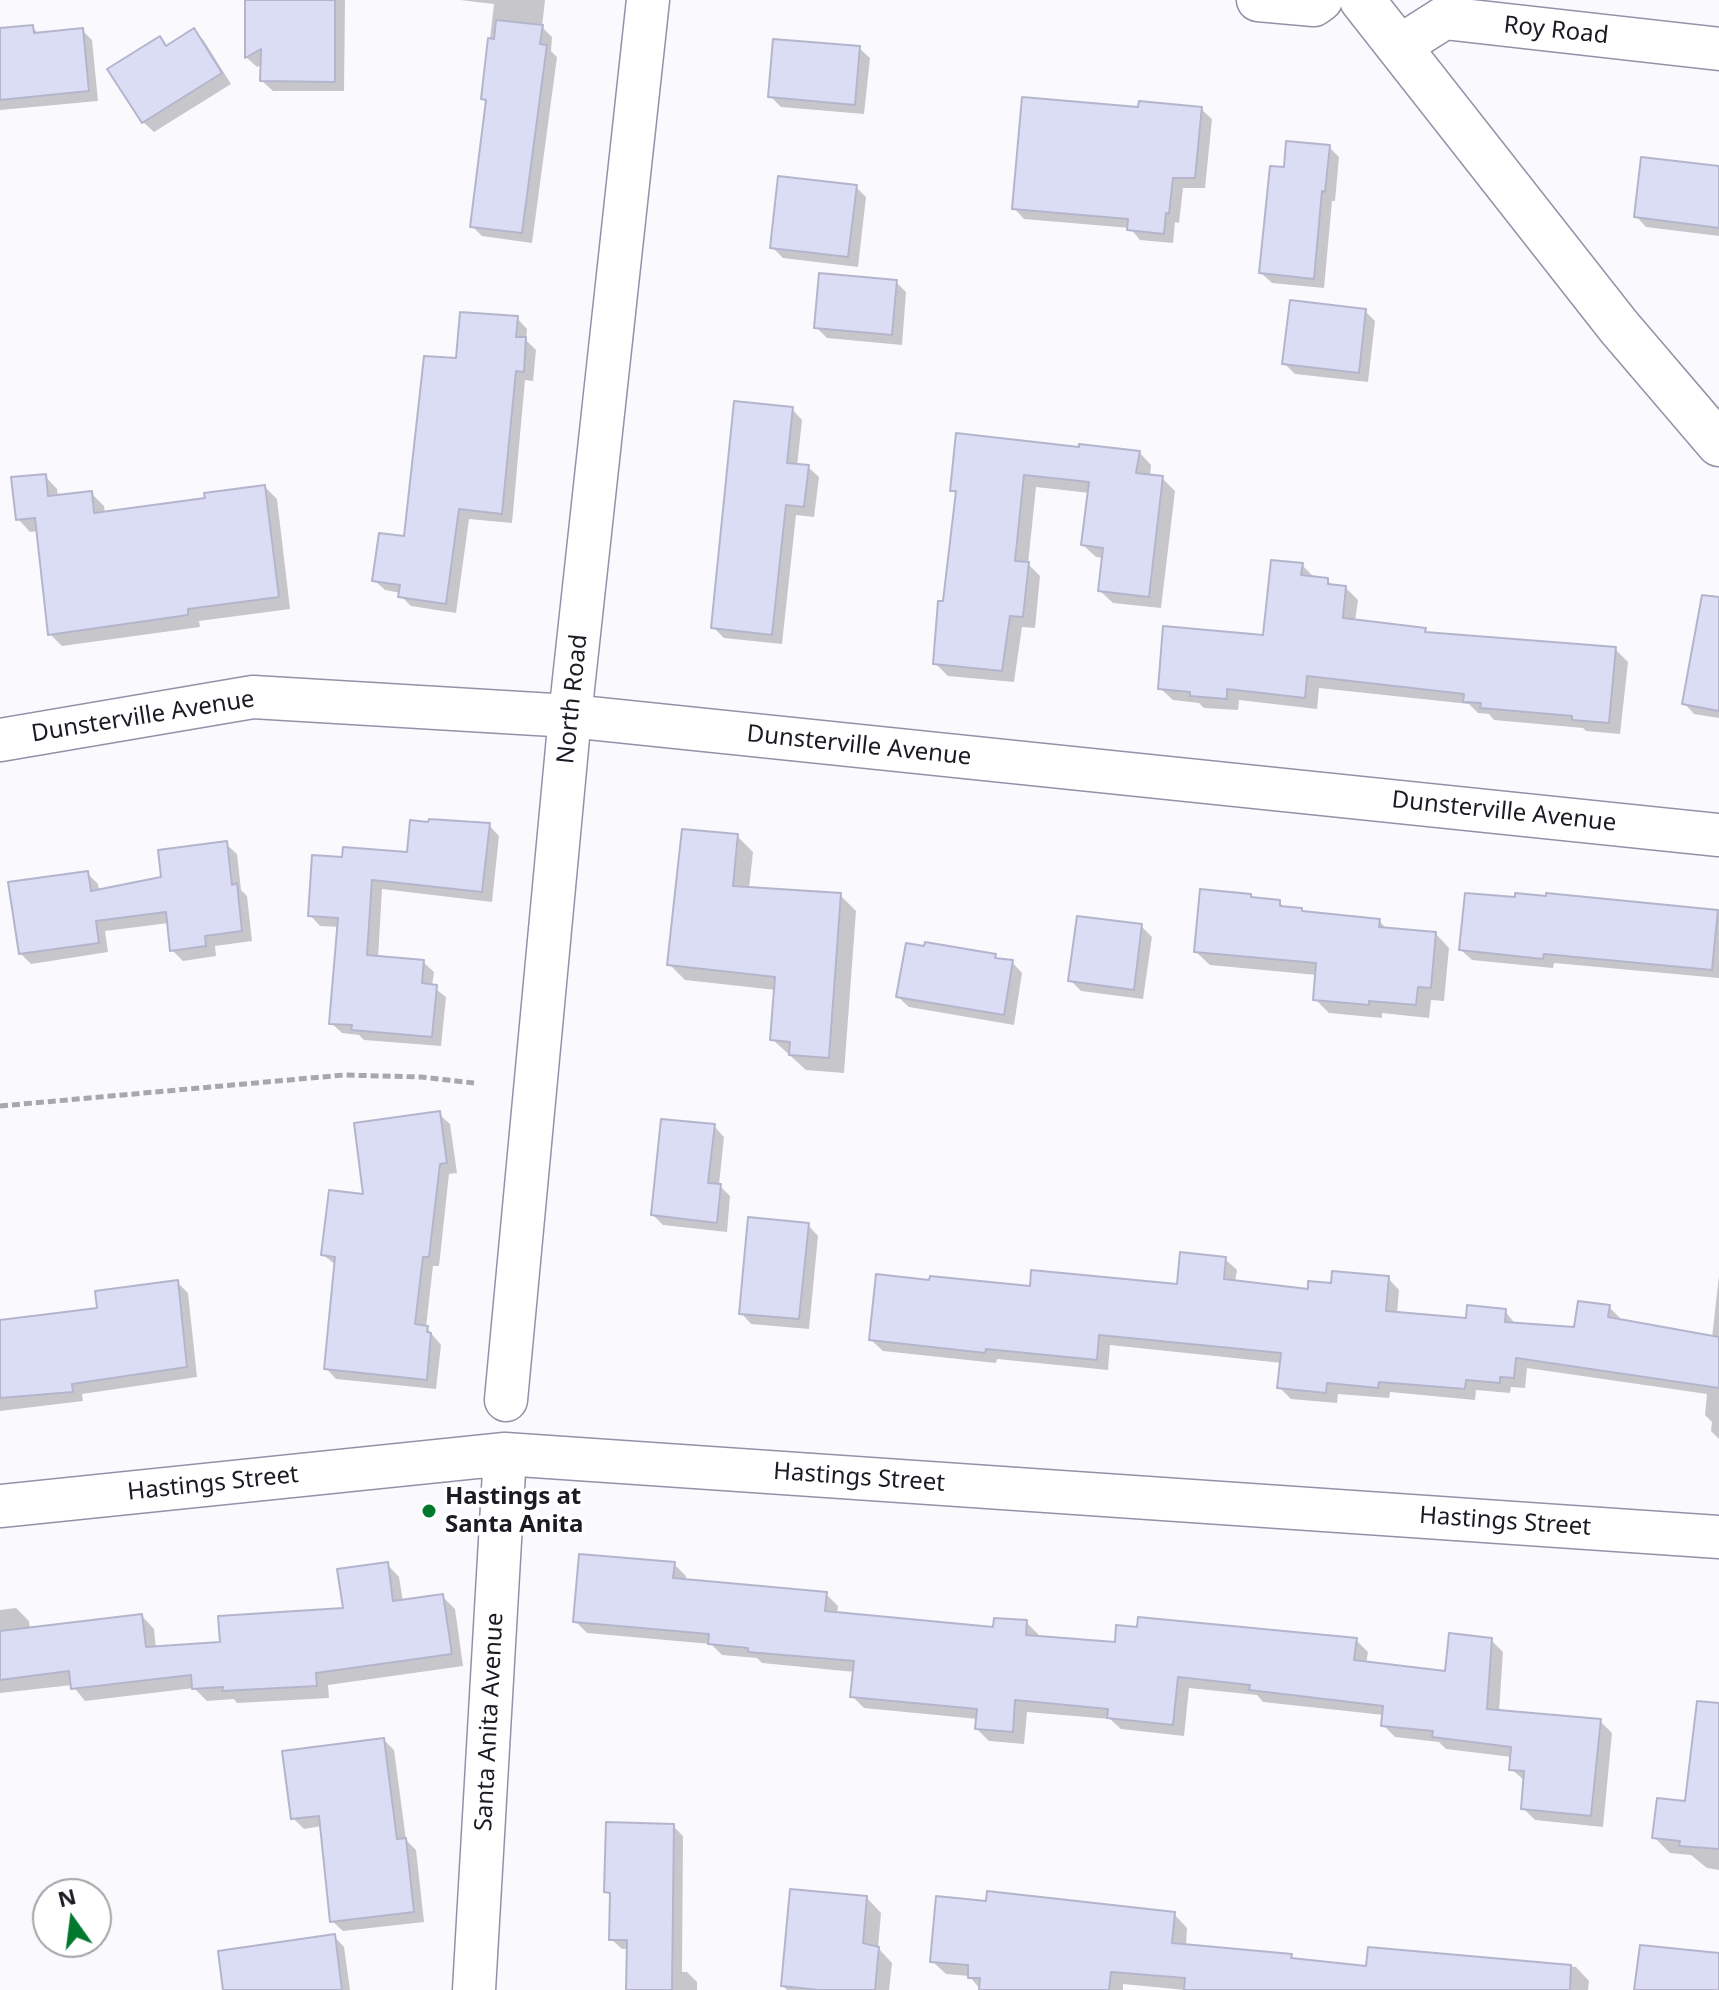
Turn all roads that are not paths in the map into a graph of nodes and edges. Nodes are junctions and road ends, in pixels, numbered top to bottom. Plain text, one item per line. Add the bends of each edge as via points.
1 (648, 0) edge
2 (1258, 0) edge
3 (1321, 0) edge
4 (1362, 0) edge
5 (1400, 46) junction
6 (1719, 49) edge
7 (1719, 444) edge
8 (570, 716) junction
9 (0, 740) edge
10 (1719, 835) edge
11 (506, 1400) dead end
12 (505, 1454) junction
13 (0, 1506) edge
14 (1719, 1537) edge
15 (474, 1990) edge

1 - 8 street, North Road
2 - 3 street via 1314,5
4 - 5 main road
5 - 6 street, Roy Road via 1444,18
5 - 7 main road via 1619,327
8 - 9 street, Dunsterville Avenue via 253,697
8 - 10 street, Dunsterville Avenue
8 - 11 street, North Road
12 - 13 street, Hastings Street
12 - 14 street, Hastings Street
12 - 15 street, Santa Anita Avenue

